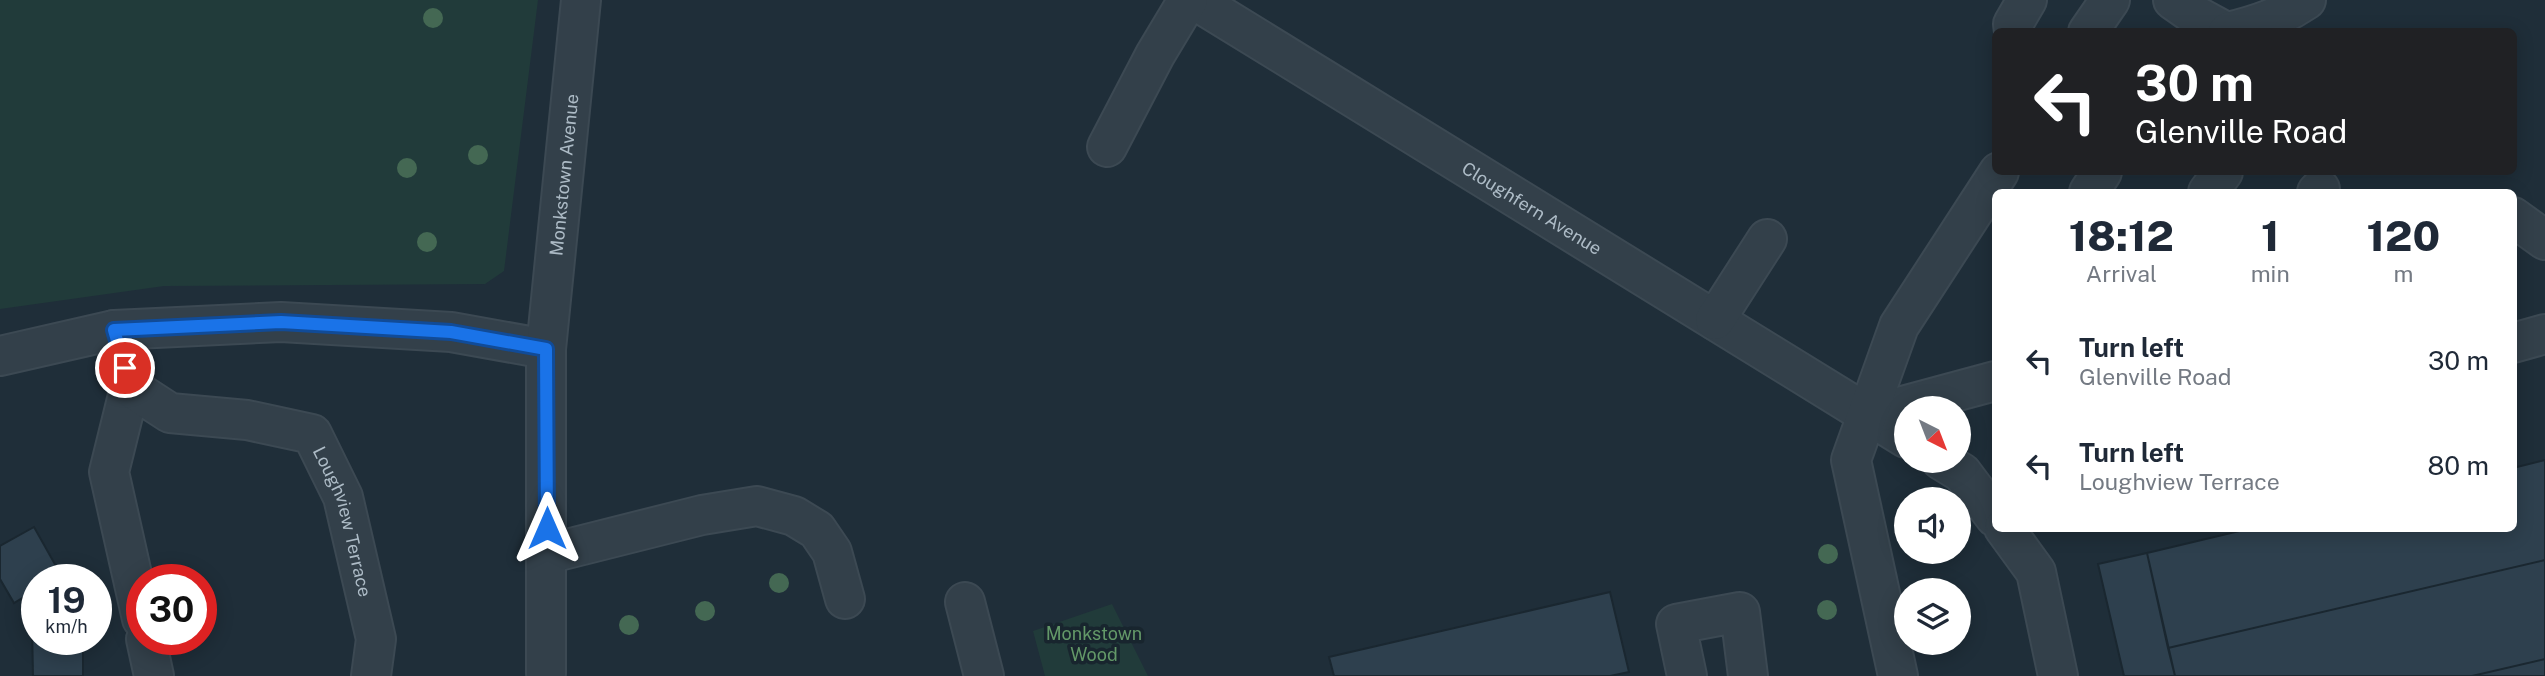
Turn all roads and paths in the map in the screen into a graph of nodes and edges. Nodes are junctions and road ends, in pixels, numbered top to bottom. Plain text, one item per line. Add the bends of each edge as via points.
1 (581, 0) edge
2 (1188, 0) edge
3 (1195, 0) edge
4 (2027, 0) edge
5 (2110, 0) edge
6 (2173, 0) edge
7 (2306, 0) edge
8 (2014, 28) edge
9 (2091, 28) edge
10 (2219, 28) edge
11 (2243, 28) edge
12 (1107, 146) dead end
13 (1997, 175) edge
14 (2517, 220) edge
15 (1768, 239) dead end
16 (2545, 240) edge
17 (1715, 320) junction
18 (114, 330) junction
19 (2545, 334) edge
20 (2517, 342) edge
21 (546, 349) junction
22 (0, 356) edge
23 (1992, 382) edge
24 (130, 387) junction
25 (1869, 415) junction
26 (1894, 431) edge
27 (1968, 473) edge
28 (1992, 512) edge
29 (2007, 532) edge
30 (547, 554) junction
31 (130, 564) edge
32 (845, 599) dead end
33 (965, 602) dead end
34 (149, 655) edge
35 (546, 673) dead end
36 (154, 676) edge
37 (371, 676) edge
38 (984, 676) edge
39 (1687, 676) edge
40 (1748, 676) edge
41 (1898, 676) edge
42 (2058, 676) edge

1 - 21 street, Monkstown Avenue
2 - 12 street
3 - 17 street, Cloughfern Avenue
4 - 8 street
5 - 9 street
6 - 10 street
7 - 11 street via 2288,12
13 - 25 street via 1899,327
14 - 16 street
15 - 17 street
17 - 25 street, Cloughfern Avenue
18 - 21 street via 281,322 451,332
18 - 22 street
18 - 24 street
19 - 20 street
21 - 30 street, Monkstown Avenue
23 - 25 street
24 - 31 street via 109,472
24 - 37 street, Loughview Terrace via 170,413 247,420 312,435 343,496 376,639
25 - 26 street, Cloughfern Avenue
25 - 41 street via 1851,460
27 - 28 street
29 - 42 street via 2036,572
30 - 32 street via 757,506 794,516 817,530 832,552
30 - 35 street, Monkstown Avenue
33 - 38 street
34 - 36 street
39 - 40 street via 1676,625 1740,612

